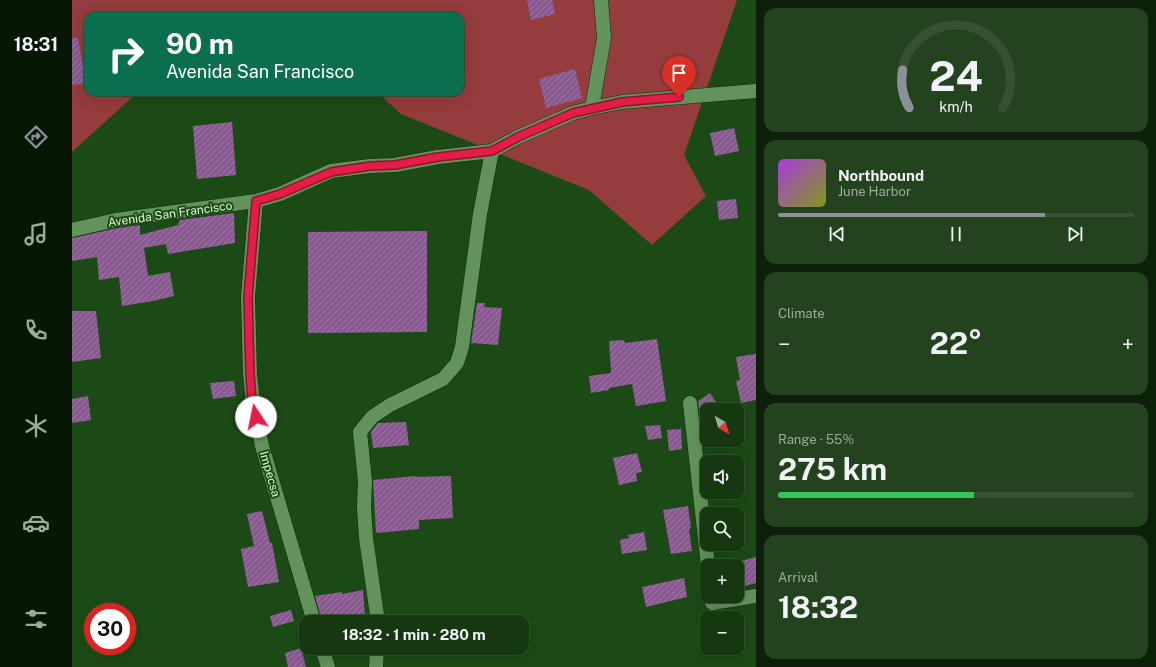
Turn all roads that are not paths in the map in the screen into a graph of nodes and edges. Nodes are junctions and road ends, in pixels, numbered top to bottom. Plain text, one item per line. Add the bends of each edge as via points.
1 (601, 0) edge
2 (756, 91) edge
3 (592, 108) junction
4 (492, 151) junction
5 (256, 201) junction
6 (72, 230) edge
7 (690, 403) dead end
8 (707, 559) edge
9 (756, 596) edge
10 (744, 597) edge
11 (312, 615) edge
12 (377, 615) edge
13 (324, 655) edge
14 (377, 655) edge
15 (328, 667) edge
16 (376, 667) edge

1 - 3 street via 604,38
2 - 3 street, Avenida San Francisco via 622,102
3 - 4 street, Avenida San Francisco via 573,113
4 - 5 street, Avenida San Francisco via 331,172 280,194
4 - 12 street via 480,214 462,347 457,363 443,379 390,405 372,417 360,432 365,481 366,538
5 - 6 street, Avenida San Francisco via 116,220
5 - 11 street, Impecsa via 248,297 252,402 262,446
7 - 8 street
9 - 10 street
13 - 15 street
14 - 16 street

